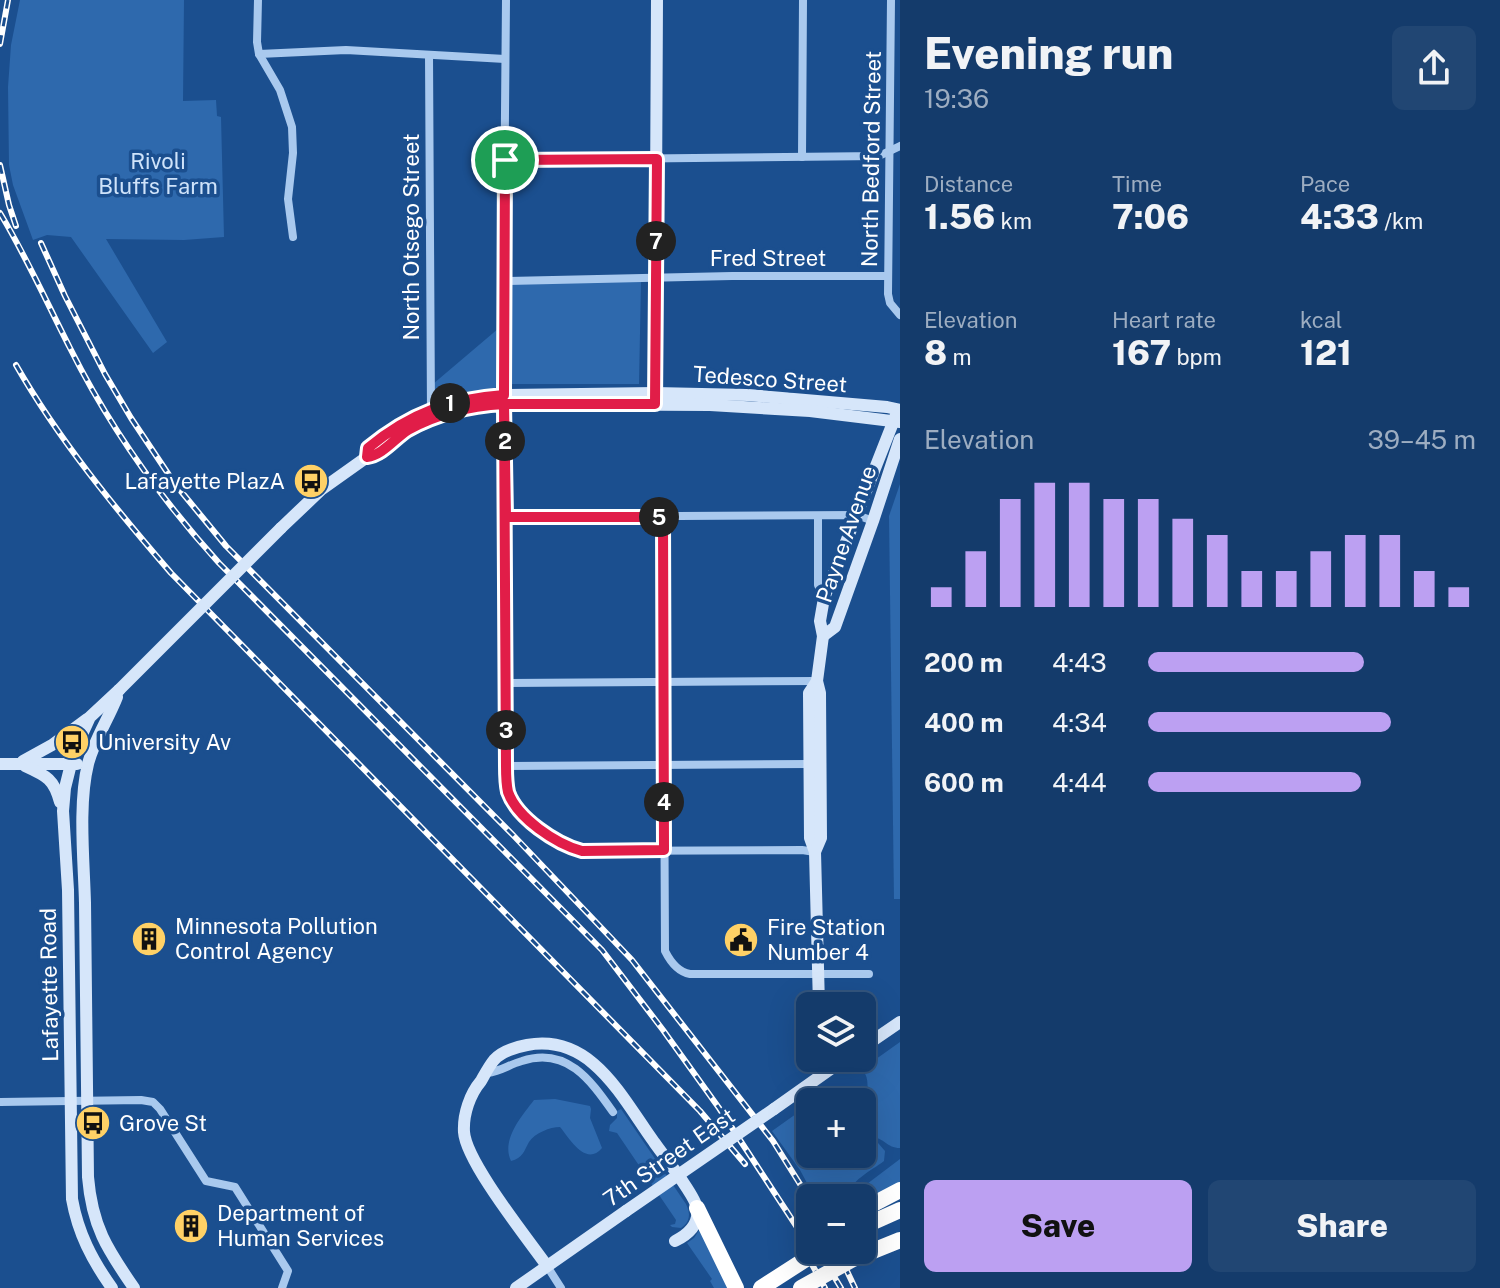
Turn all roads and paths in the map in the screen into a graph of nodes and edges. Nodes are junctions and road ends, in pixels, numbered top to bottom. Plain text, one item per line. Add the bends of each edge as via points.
1 (258, 0) edge
2 (506, 0) edge
3 (657, 0) edge
4 (803, 0) edge
5 (891, 0) edge
6 (259, 54) junction
7 (429, 55) junction
8 (505, 59) junction
9 (900, 146) edge
10 (890, 151) junction
11 (802, 157) junction
12 (657, 159) junction
13 (505, 160) junction
14 (293, 237) dead end
15 (888, 276) junction
16 (656, 278) junction
17 (504, 281) junction
18 (900, 315) edge
19 (655, 398) junction
20 (504, 399) junction
21 (447, 408) joint
22 (898, 413) edge
23 (431, 414) junction
24 (900, 439) edge
25 (857, 515) junction
26 (818, 516) junction
27 (506, 517) junction
28 (663, 517) junction
29 (873, 521) junction
30 (824, 598) junction
31 (823, 636) junction
32 (817, 681) junction
33 (664, 682) junction
34 (507, 683) junction
35 (119, 690) junction
36 (90, 717) junction
37 (0, 764) edge
38 (19, 764) junction
39 (70, 764) junction
40 (88, 764) junction
41 (810, 764) junction
42 (664, 765) junction
43 (506, 766) junction
44 (63, 811) junction
45 (664, 850) junction
46 (815, 852) junction
47 (869, 974) dead end
48 (819, 975) junction
49 (819, 992) edge
50 (900, 1022) edge
51 (876, 1038) edge
52 (826, 1072) edge
53 (487, 1073) junction
54 (70, 1101) junction
55 (87, 1101) junction
56 (0, 1102) edge
57 (613, 1112) dead end
58 (900, 1190) edge
59 (697, 1208) junction
60 (891, 1208) edge
61 (900, 1240) edge
62 (675, 1241) dead end
63 (796, 1264) edge
64 (798, 1264) edge
65 (547, 1266) junction
66 (793, 1267) junction
67 (112, 1288) edge
68 (134, 1288) edge
69 (282, 1288) edge
70 (516, 1288) edge
71 (561, 1288) edge
72 (736, 1288) edge
73 (761, 1288) edge
74 (801, 1288) edge

1 - 6 street
2 - 8 street
3 - 12 street
4 - 11 street
5 - 10 street, North Bedford Street
6 - 7 street via 338,50
6 - 14 street via 280,90 292,127 288,199
7 - 8 street
7 - 23 street, North Otsego Street
8 - 13 street
9 - 10 street
10 - 11 street via 879,156
10 - 15 street, North Bedford Street
11 - 12 street
12 - 13 street
12 - 16 street
13 - 17 street
15 - 16 street, Fred Street
15 - 18 street, North Bedford Street via 890,303
16 - 17 street, Fred Street
16 - 19 street
17 - 20 street
19 - 20 street, Tedesco Street
19 - 22 street, Tedesco Street
20 - 21 street, Tedesco Street via 478,397
20 - 27 street
21 - 23 street, Lafayette Road
22 - 25 street, Payne Avenue
23 - 35 street, Lafayette Road, bridge via 322,489
24 - 29 street, Payne Avenue
25 - 26 street
25 - 29 street
25 - 30 street, Payne Avenue
26 - 28 street
26 - 30 street, Payne Avenue via 818,585
27 - 28 street
27 - 34 street
28 - 33 street
29 - 31 street, Payne Avenue via 835,627
30 - 31 street, Payne Avenue
31 - 32 street, Payne Avenue
32 - 33 street
32 - 41 street, Payne Avenue via 809,693
32 - 46 street, Payne Avenue via 821,838
33 - 34 street
33 - 42 street
34 - 43 street
35 - 36 street, Lafayette Road
35 - 40 street, Lafayette Road
36 - 38 street
36 - 39 street, Lafayette Road
37 - 38 street
38 - 39 street
38 - 44 street via 51,780
39 - 40 street
39 - 44 street, Lafayette Road
40 - 55 street, Lafayette Road via 83,858
41 - 42 street
41 - 46 street, Payne Avenue via 810,838
42 - 43 street
42 - 45 street
43 - 45 street via 509,794 525,817 573,848
44 - 54 street, Lafayette Road
45 - 46 street
45 - 48 street via 665,951 683,973
46 - 48 street, Payne Avenue
47 - 48 street
48 - 49 street, Payne Avenue
50 - 51 street
52 - 65 street, 7th Street East, bridge
53 - 57 street via 524,1060 560,1061 583,1073
53 - 59 street via 494,1059 519,1047 546,1044 582,1054 606,1075
53 - 65 street via 465,1115 468,1149
54 - 55 street
54 - 56 street
54 - 67 street, Lafayette Road via 75,1214 87,1249
55 - 68 street, Lafayette Road via 92,1209 110,1253
55 - 69 street via 153,1102 206,1181 235,1187 288,1271
58 - 60 highway
59 - 62 street via 692,1229
59 - 72 highway
61 - 74 highway, bridge
63 - 66 highway, bridge
64 - 66 highway, bridge
65 - 70 street, 7th Street East
65 - 71 street
66 - 73 highway, bridge

